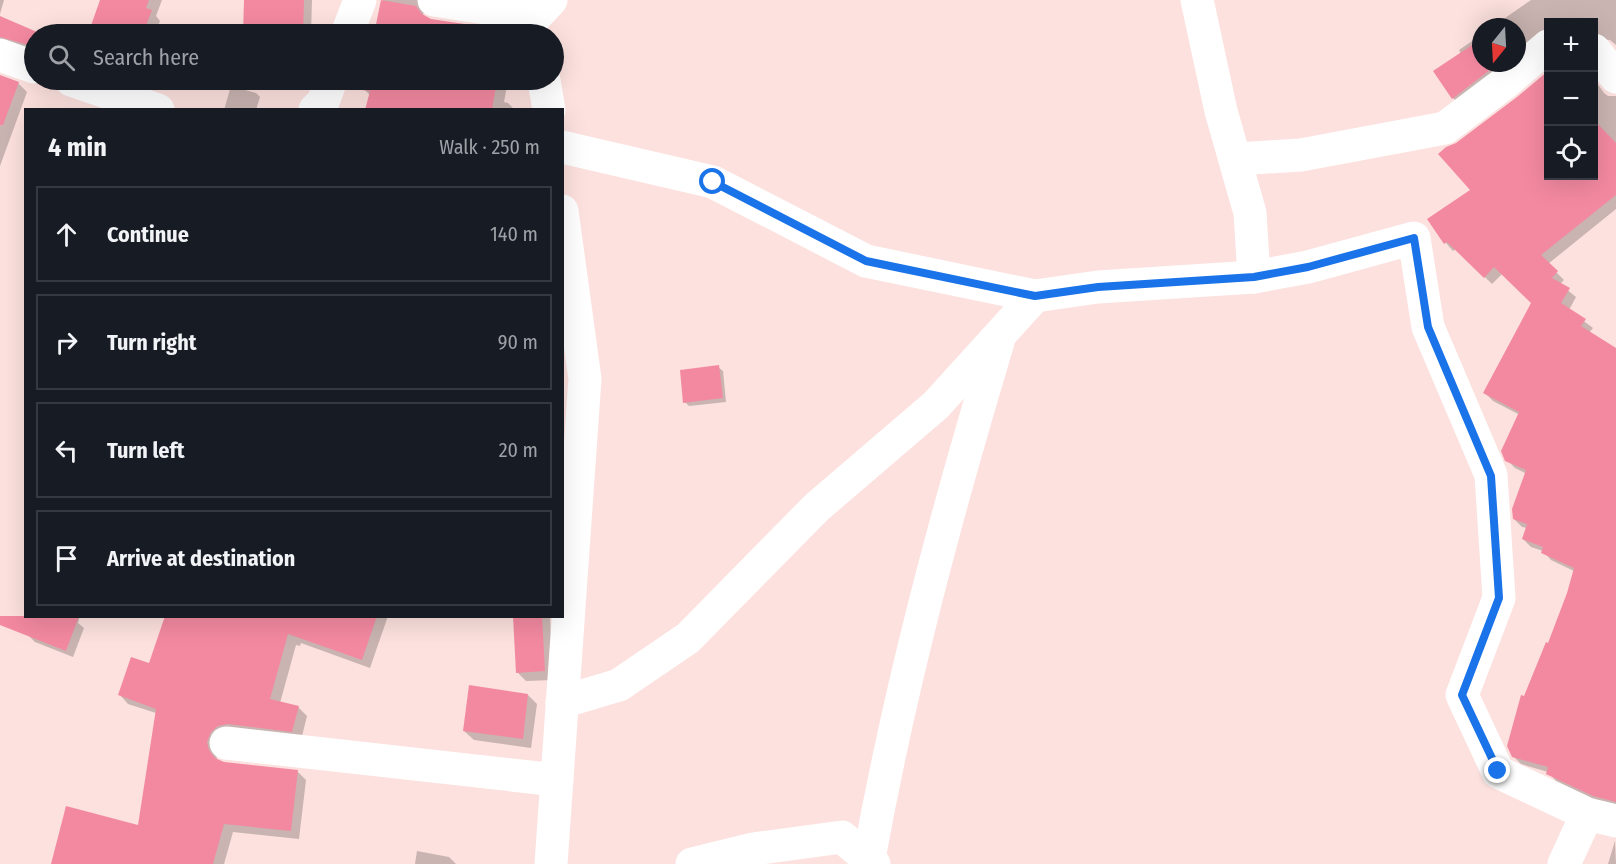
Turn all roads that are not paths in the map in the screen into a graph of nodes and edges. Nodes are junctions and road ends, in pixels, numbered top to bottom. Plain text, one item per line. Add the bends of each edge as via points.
1 (360, 0) edge
2 (434, 0) edge
3 (1197, 0) edge
4 (540, 13) edge
5 (351, 24) edge
6 (1544, 49) edge
7 (0, 55) edge
8 (1598, 56) edge
9 (24, 63) edge
10 (1616, 77) edge
11 (100, 90) edge
12 (327, 90) edge
13 (546, 90) edge
14 (152, 108) edge
15 (317, 108) edge
16 (549, 108) edge
17 (564, 147) edge
18 (1235, 159) junction
19 (564, 226) edge
20 (1254, 277) junction
21 (1035, 296) junction
22 (1000, 334) junction
23 (562, 702) junction
24 (225, 743) dead end
25 (557, 780) junction
26 (1601, 817) edge
27 (870, 863) edge
28 (551, 864) edge
29 (692, 864) edge
30 (1564, 864) edge

1 - 5 street
2 - 4 street
3 - 18 street
6 - 18 street via 1444,128 1301,155
7 - 9 street
8 - 10 street
11 - 14 street
12 - 15 street
13 - 16 street
17 - 21 street via 713,182 866,261
18 - 20 street via 1250,213
19 - 23 street via 585,379
20 - 21 street via 1098,287
20 - 26 street via 1308,267 1414,238 1428,327 1491,476 1499,598 1462,695 1498,771
21 - 22 street
22 - 23 street via 936,405 817,507 688,638 619,685
22 - 27 street via 956,483 906,677
23 - 25 street
24 - 25 street
25 - 28 street
26 - 30 street
27 - 29 street via 842,837 753,849

